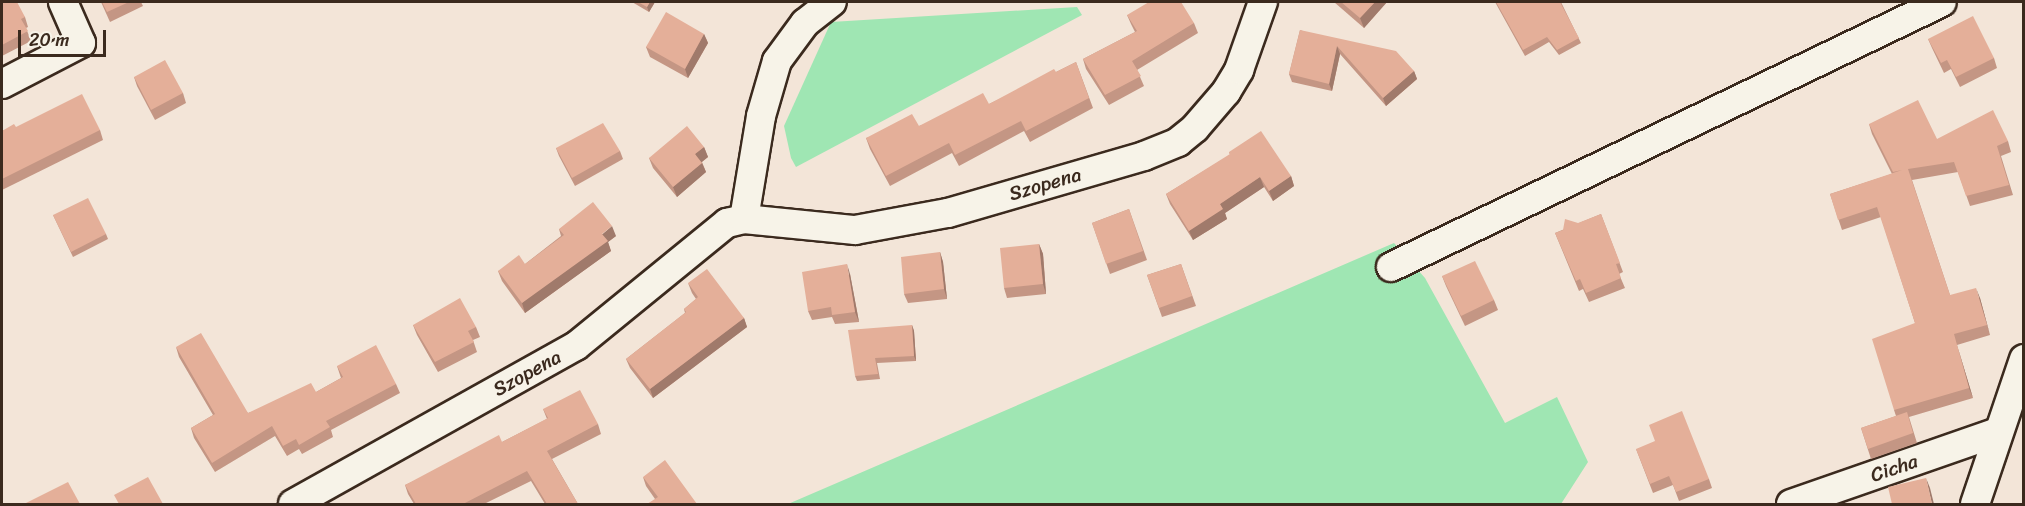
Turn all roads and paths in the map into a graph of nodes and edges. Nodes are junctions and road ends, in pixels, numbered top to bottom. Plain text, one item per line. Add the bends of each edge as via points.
1 (63, 2) edge
2 (832, 2) edge
3 (1263, 2) edge
4 (1942, 2) edge
5 (2, 84) edge
6 (744, 219) junction
7 (1391, 267) dead end
8 (2024, 359) edge
9 (1998, 432) junction
10 (293, 504) edge
11 (1791, 504) edge
12 (1975, 504) edge

1 - 5 street via 81,43
2 - 6 street via 804,23 777,61 761,117
3 - 6 street, Szopena via 1239,70 1226,92 1178,142 1144,156 948,213 855,230
4 - 7 street
6 - 10 street, Szopena via 727,223 576,346
8 - 9 street
9 - 11 street, Cicha
9 - 12 street

